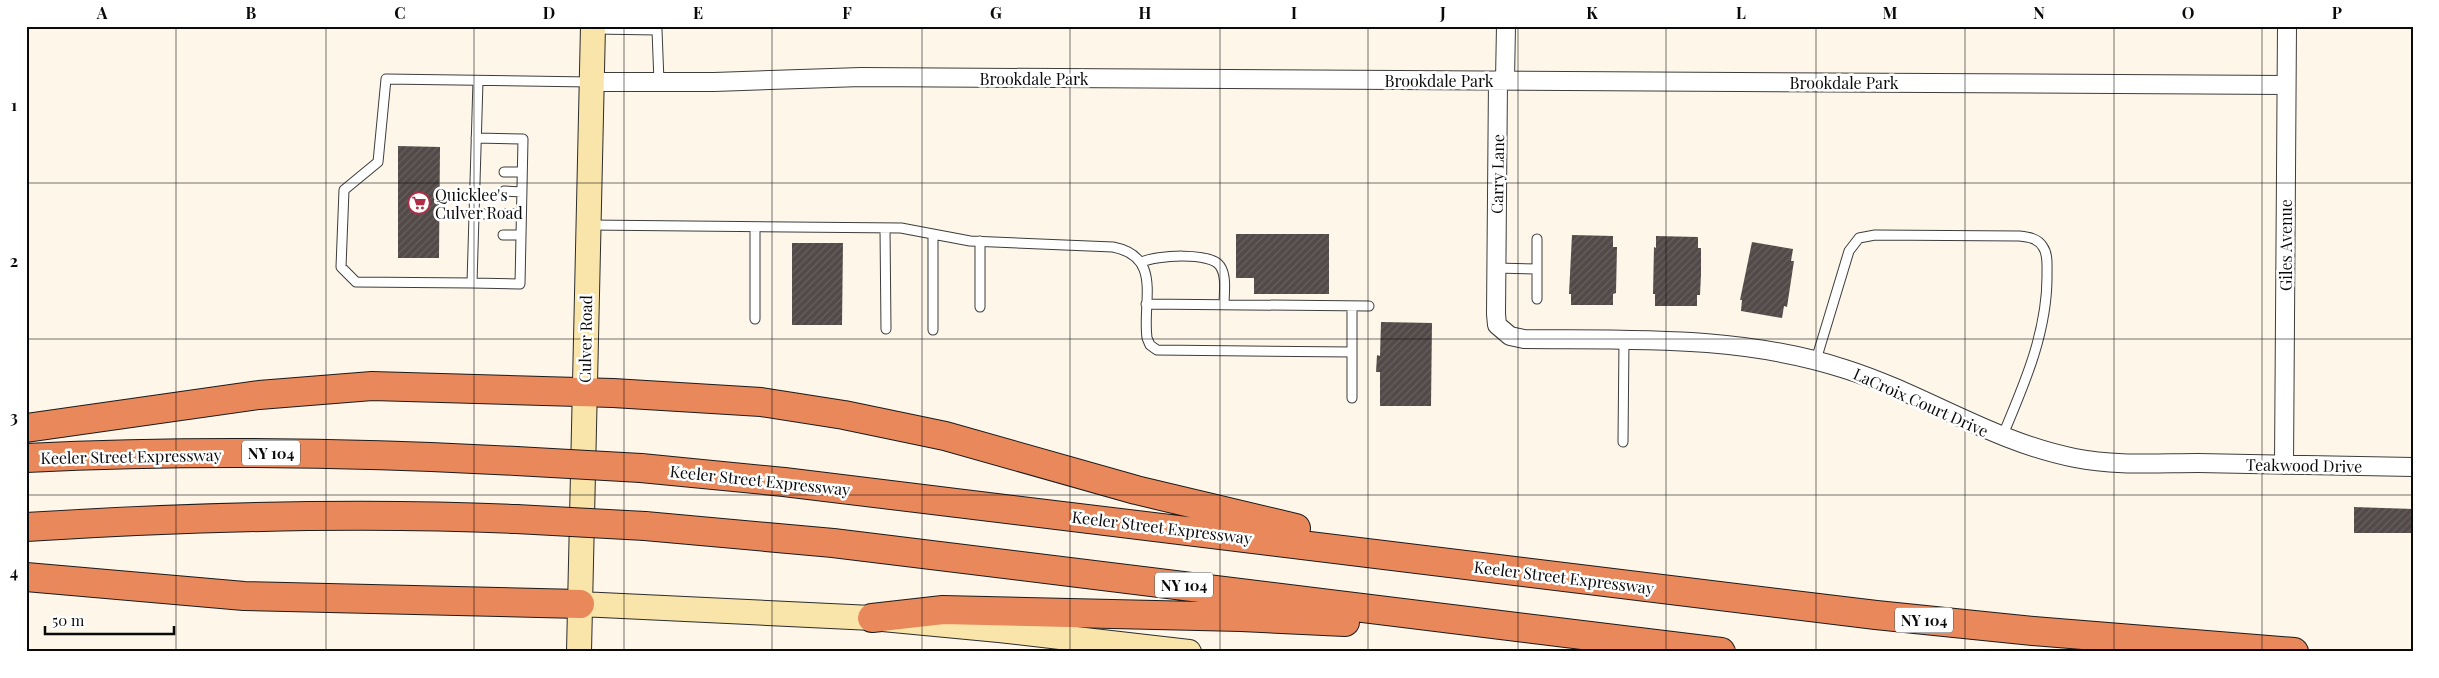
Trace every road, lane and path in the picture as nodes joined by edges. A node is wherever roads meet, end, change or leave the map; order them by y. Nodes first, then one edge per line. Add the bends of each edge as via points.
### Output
1 (1506, 26) edge
2 (2287, 26) edge
3 (621, 27) edge
4 (593, 28) edge
5 (638, 28) edge
6 (657, 28) edge
7 (1501, 80) junction
8 (478, 81) junction
9 (592, 82) junction
10 (659, 82) junction
11 (2286, 85) junction
12 (476, 138) junction
13 (504, 172) dead end
14 (522, 172) junction
15 (474, 190) junction
16 (484, 191) dead end
17 (504, 192) dead end
18 (522, 192) junction
19 (474, 214) junction
20 (485, 214) dead end
21 (504, 214) dead end
22 (522, 214) junction
23 (588, 225) junction
24 (755, 227) junction
25 (885, 228) junction
26 (473, 234) junction
27 (484, 234) dead end
28 (933, 234) junction
29 (503, 235) dead end
30 (521, 235) junction
31 (1537, 239) dead end
32 (980, 242) junction
33 (1142, 262) junction
34 (1496, 268) junction
35 (1537, 269) junction
36 (472, 284) junction
37 (1536, 299) dead end
38 (1146, 304) junction
39 (1224, 305) junction
40 (1352, 306) junction
41 (1369, 306) dead end
42 (980, 307) dead end
43 (755, 319) dead end
44 (886, 329) dead end
45 (933, 330) dead end
46 (1624, 340) junction
47 (1352, 352) junction
48 (1816, 360) junction
49 (584, 392) junction
50 (1352, 398) dead end
51 (26, 428) edge
52 (2002, 437) junction
53 (1623, 442) dead end
54 (26, 458) edge
55 (2196, 463) joint
56 (2284, 465) junction
57 (2413, 467) edge
58 (26, 527) edge
59 (1471, 566) junction
60 (26, 577) edge
61 (580, 604) junction
62 (872, 618) junction
63 (1614, 639) junction
64 (579, 652) edge
65 (1189, 652) edge
66 (1722, 652) edge
67 (2294, 652) edge

1 - 7 street, Carry Lane
2 - 11 street, Giles Avenue
3 - 4 lane
3 - 5 lane
4 - 9 main road, Culver Road
5 - 6 lane
6 - 10 lane
7 - 10 street, Brookdale Park via 835,77
7 - 11 street, Brookdale Park
7 - 34 street, Carry Lane
8 - 9 lane
8 - 12 lane
8 - 36 lane via 386,79 378,162 344,190 341,267 356,282
9 - 10 street, Brookdale Park
9 - 23 main road, Culver Road
11 - 56 street, Giles Avenue
12 - 14 lane via 523,139
12 - 15 lane via 480,171
13 - 14 lane
14 - 18 lane
15 - 16 lane
15 - 19 lane
17 - 18 lane
18 - 22 lane
19 - 20 lane
19 - 26 lane
21 - 22 lane
22 - 30 lane
23 - 24 lane
23 - 49 main road, Culver Road
24 - 25 lane
24 - 43 lane
25 - 28 lane
25 - 44 lane
26 - 27 lane
26 - 36 lane
28 - 32 lane
28 - 45 lane
29 - 30 lane
30 - 36 lane via 520,284
31 - 35 lane
32 - 33 lane via 1113,247 1132,252
32 - 42 lane
33 - 38 lane via 1146,272
33 - 39 lane via 1163,257 1215,260 1223,271
34 - 35 lane
34 - 46 street, LaCroix Court Drive via 1496,319 1505,333 1524,339
35 - 37 lane
38 - 39 lane
38 - 47 lane via 1148,341 1162,352
39 - 40 lane
40 - 41 lane
40 - 47 lane
46 - 48 street, LaCroix Court Drive via 1736,345
46 - 53 lane
47 - 50 lane
48 - 52 street, LaCroix Court Drive via 1892,386
48 - 52 lane via 1848,251 1859,238 1869,235 2019,236 2036,240 2043,247 2046,259 2044,311 2031,364
49 - 51 highway via 414,386 318,389
49 - 59 highway via 769,403 868,419 978,444 1176,500
49 - 61 main road, Culver Road
52 - 55 street, LaCroix Court Drive via 2038,449 2090,460
54 - 59 highway, Keeler Street Expressway / NY 104, bridge via 291,453 516,460 641,468 793,483
55 - 56 street, Teakwood Drive
56 - 57 street, Teakwood Drive
58 - 63 highway, NY 104, bridge via 171,519 298,517 516,519 645,526 833,543
59 - 67 highway, Keeler Street Expressway / NY 104 via 1971,625
60 - 61 highway via 244,596
61 - 62 main road
61 - 64 main road, Culver Road
62 - 63 highway via 943,610 1241,617
62 - 65 main road
63 - 66 highway, NY 104

